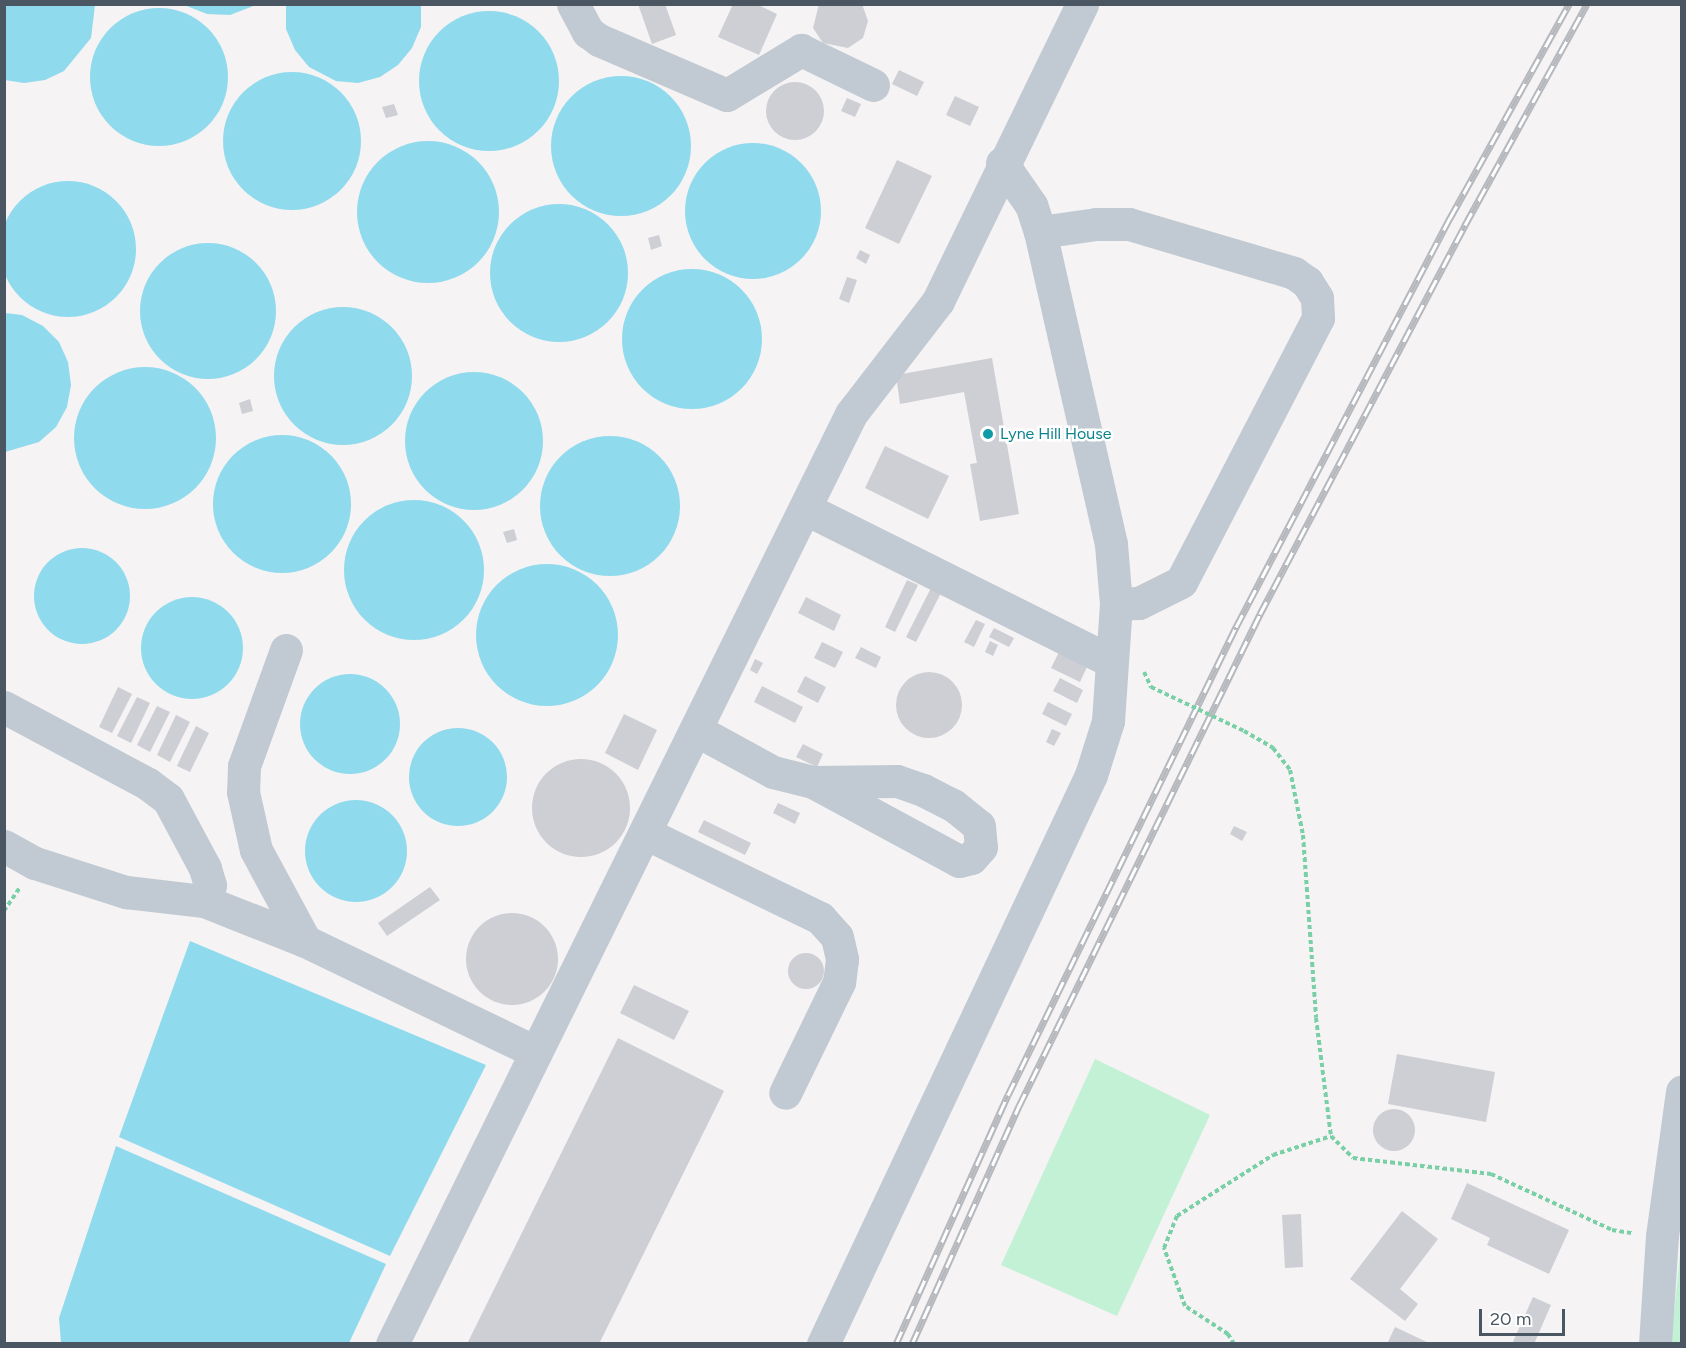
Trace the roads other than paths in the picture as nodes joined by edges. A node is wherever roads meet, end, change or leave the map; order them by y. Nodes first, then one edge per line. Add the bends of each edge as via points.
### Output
1 (573, 4) edge
2 (1082, 4) edge
3 (873, 85) dead end
4 (1002, 163) junction
5 (1040, 232) junction
6 (806, 509) junction
7 (1116, 604) junction
8 (286, 650) dead end
9 (1111, 661) junction
10 (4, 707) edge
11 (696, 730) junction
12 (813, 782) dead end
13 (645, 833) junction
14 (4, 846) edge
15 (204, 901) junction
16 (305, 940) junction
17 (536, 1052) junction
18 (1682, 1092) edge
19 (785, 1093) dead end
20 (1678, 1131) edge
21 (392, 1344) edge
22 (823, 1344) edge
23 (1655, 1344) edge

1 - 3 street via 588,32 599,40 727,94 801,50
2 - 4 street
4 - 5 street via 1030,205
4 - 6 street via 938,301 851,414
5 - 7 street via 1111,544
5 - 7 street via 1129,224 1294,273 1307,282 1317,298 1318,318 1181,582 1139,603
6 - 9 street
6 - 11 street
7 - 9 street
8 - 16 street via 243,766 243,792 256,850
9 - 22 street via 1108,721 1091,776
10 - 15 street via 148,784 168,799 205,868 210,885
11 - 12 street via 773,772
11 - 13 street
13 - 17 street
13 - 19 street via 820,918 837,937 842,959 839,982
14 - 15 street via 35,862 126,892
15 - 16 street
16 - 17 street
17 - 21 street
18 - 20 street
20 - 23 street via 1662,1236

